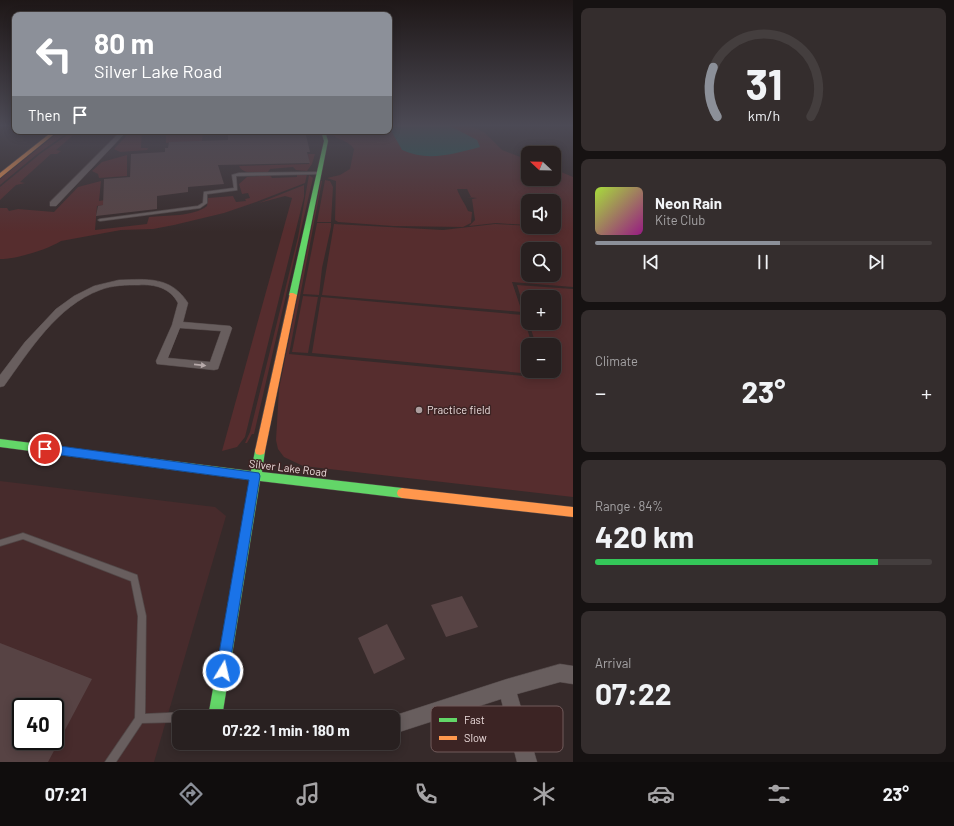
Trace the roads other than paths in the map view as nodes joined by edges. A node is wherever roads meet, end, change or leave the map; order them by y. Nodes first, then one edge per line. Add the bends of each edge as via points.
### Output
1 (19, 161) edge
2 (95, 161) edge
3 (321, 161) edge
4 (318, 173) junction
5 (0, 176) edge
6 (53, 204) dead end
7 (100, 220) dead end
8 (177, 325) junction
9 (0, 383) edge
10 (0, 443) edge
11 (255, 476) junction
12 (573, 512) edge
13 (0, 543) edge
14 (573, 675) edge
15 (507, 688) junction
16 (452, 706) edge
17 (512, 706) edge
18 (219, 710) edge
19 (431, 713) edge
20 (172, 717) edge
21 (140, 719) junction
22 (400, 723) edge
23 (525, 752) edge
24 (110, 762) edge
25 (528, 762) edge

1 - 5 street
2 - 6 street
3 - 4 street
4 - 7 lane via 239,174 234,176 236,190 205,193 205,203 200,207
4 - 11 street
8 -> 8 street via 161,361 214,366 227,328
8 - 9 street via 183,303 178,294 168,287 141,282 102,287 81,295 55,314
10 - 11 street, Silver Lake Road
11 - 12 street, Silver Lake Road
11 - 18 street
13 - 21 lane via 23,536 134,578 142,616
14 - 15 street via 560,673
15 - 16 street
15 - 17 street
19 - 22 street
20 - 21 lane
21 - 24 lane
23 - 25 street

